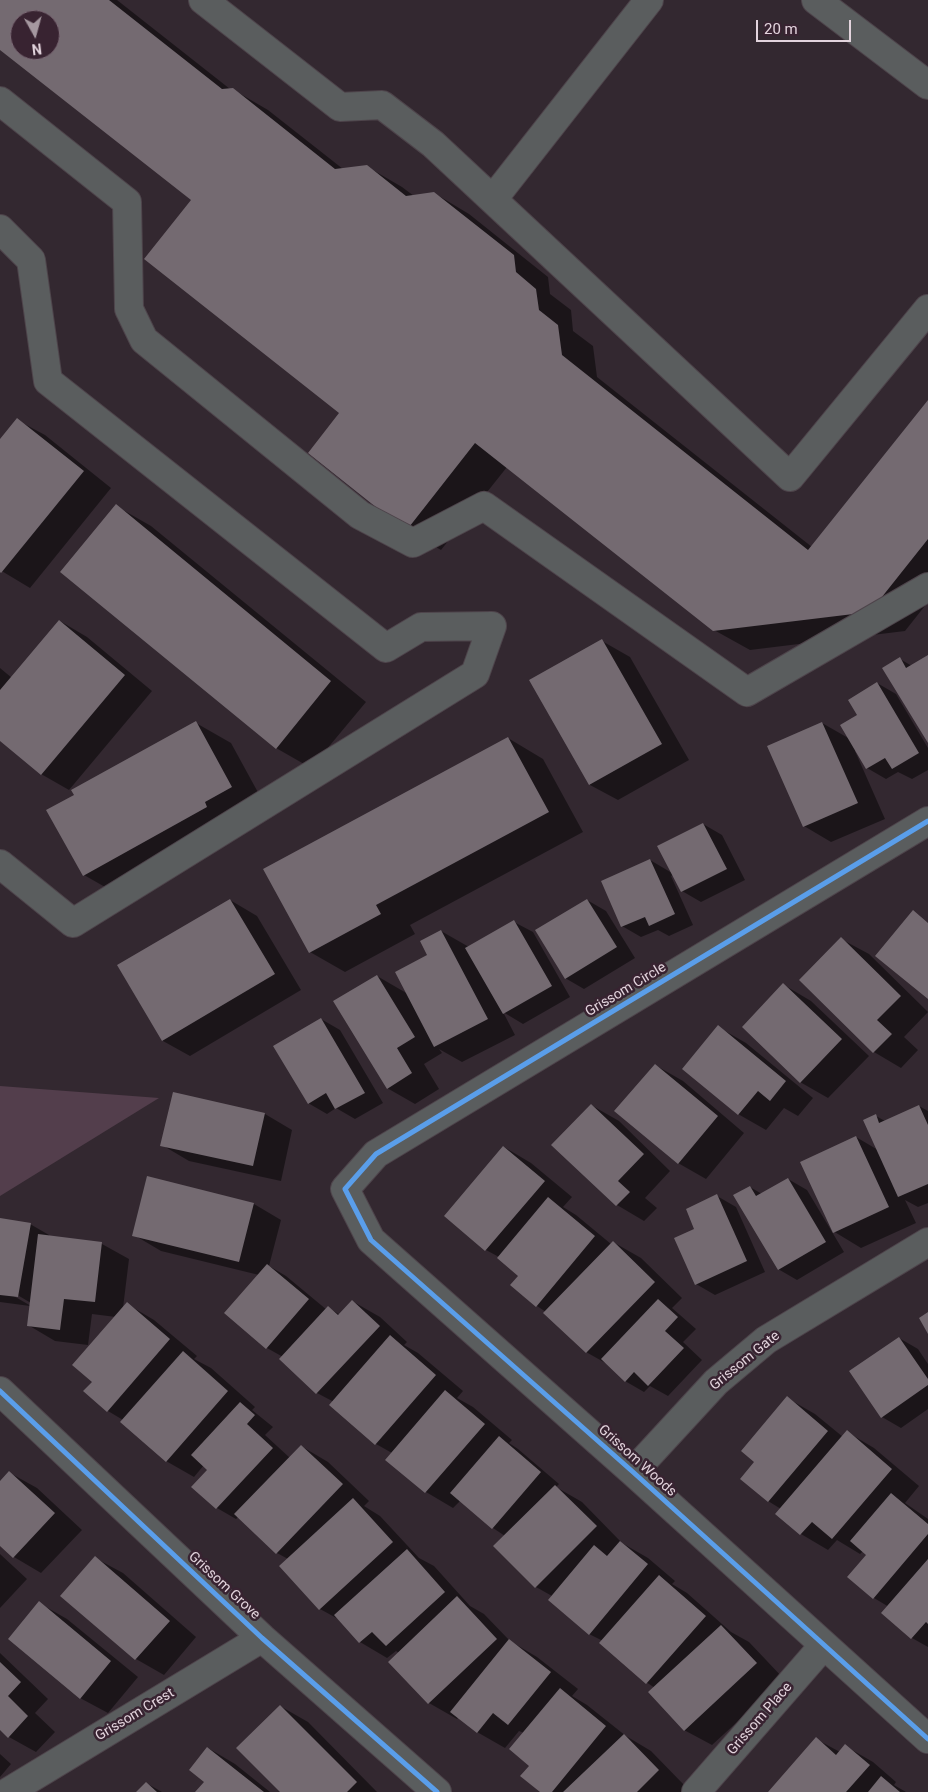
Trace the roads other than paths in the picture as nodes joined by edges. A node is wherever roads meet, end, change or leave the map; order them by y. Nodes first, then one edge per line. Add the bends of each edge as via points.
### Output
1 (203, 0) edge
2 (649, 0) edge
3 (816, 0) edge
4 (928, 85) edge
5 (0, 101) edge
6 (493, 199) junction
7 (0, 229) edge
8 (928, 309) edge
9 (928, 586) edge
10 (928, 821) edge
11 (0, 864) edge
12 (345, 1189) joint
13 (928, 1242) edge
14 (0, 1391) edge
15 (633, 1472) junction
16 (262, 1638) junction
17 (824, 1645) junction
18 (928, 1739) edge
19 (8, 1792) edge
20 (437, 1792) edge
21 (696, 1792) edge

1 - 6 street via 340,107 382,105 433,144
2 - 6 street
3 - 4 street
5 - 9 street via 127,202 129,309 144,340 360,515 413,543 484,506 747,692
6 - 8 street via 790,476
7 - 11 street via 31,260 48,381 386,648 421,627 492,626 475,674 73,923
10 - 12 street, Grissom Circle via 376,1154
12 - 15 street, Grissom Woods via 371,1240
13 - 15 street, Grissom Gate via 766,1340 716,1382
14 - 16 street, Grissom Grove
15 - 17 street, Grissom Woods
16 - 19 street, Grissom Crest
16 - 20 street, Grissom Grove
17 - 18 street, Grissom Woods
17 - 21 street, Grissom Place

